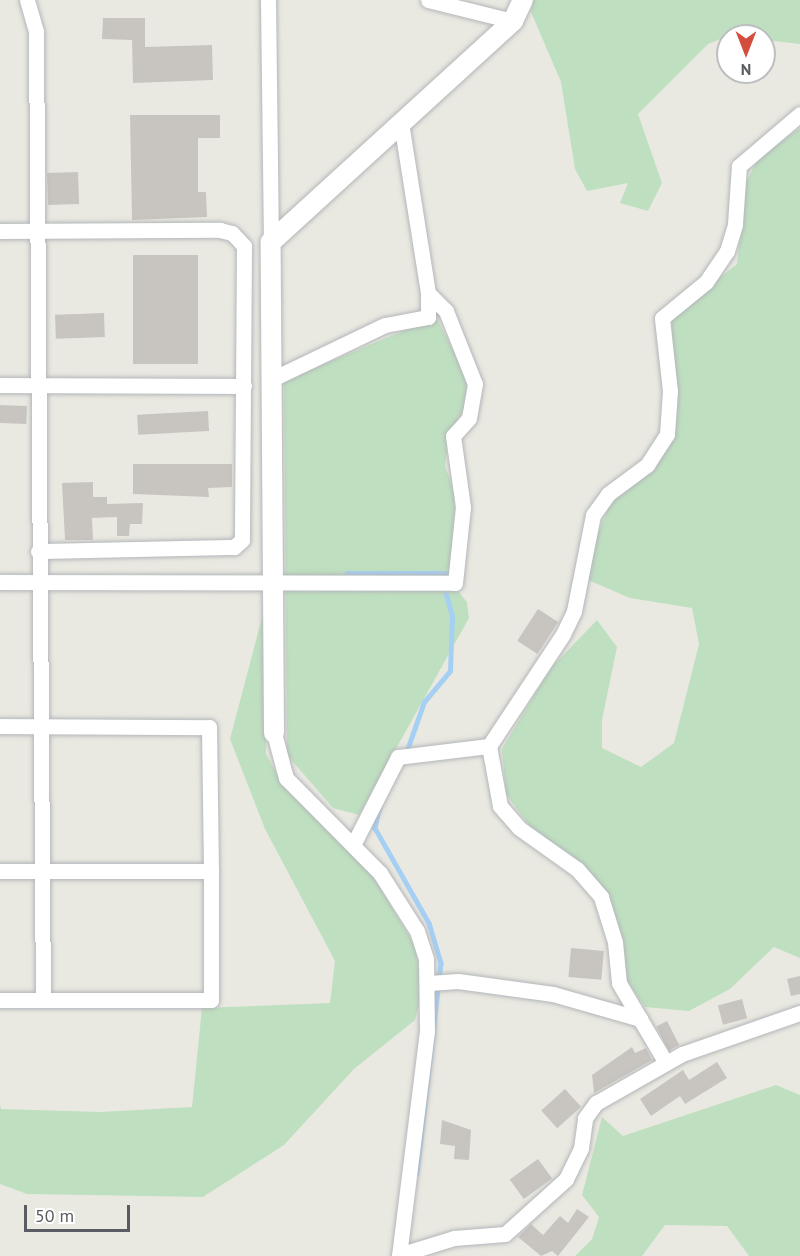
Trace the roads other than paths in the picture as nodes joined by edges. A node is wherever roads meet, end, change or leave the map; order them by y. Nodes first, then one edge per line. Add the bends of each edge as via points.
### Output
1 (27, 0) edge
2 (268, 0) edge
3 (428, 0) edge
4 (523, 0) edge
5 (513, 21) junction
6 (800, 114) edge
7 (401, 123) junction
8 (0, 231) edge
9 (39, 232) junction
10 (271, 242) junction
11 (428, 293) junction
12 (270, 380) junction
13 (0, 385) edge
14 (39, 386) junction
15 (244, 386) junction
16 (38, 551) junction
17 (0, 582) edge
18 (41, 582) junction
19 (273, 582) junction
20 (41, 725) junction
21 (0, 726) edge
22 (274, 733) joint
23 (489, 746) junction
24 (354, 843) junction
25 (0, 871) edge
26 (41, 871) junction
27 (211, 871) junction
28 (430, 983) junction
29 (0, 1000) edge
30 (43, 1000) junction
31 (800, 1013) edge
32 (640, 1018) junction
33 (666, 1063) junction
34 (403, 1254) edge

1 - 9 street via 36,31
2 - 10 street
3 - 5 street
4 - 5 street
5 - 7 street
6 - 23 street via 739,166 735,224 726,251 706,282 670,307 662,318 670,391 667,434 646,465 608,494 593,515 574,611
7 - 10 street
7 - 11 street
8 - 9 street
9 - 14 street
9 - 15 street via 232,232 243,246
10 - 12 street
11 - 12 street via 428,317 385,326
11 - 19 street via 446,311 475,384 469,418 453,436 463,507 455,583
12 - 19 street
13 - 14 street
14 - 15 street
14 - 16 street
15 - 16 street via 242,540 234,547
16 - 18 street
17 - 18 street
18 - 19 street
18 - 20 street
19 - 22 street
20 - 21 street
20 - 26 street
20 - 27 street via 209,727
22 - 24 street via 286,778
23 - 24 street via 398,757
23 - 32 street via 500,806 519,828 576,869 601,897 615,942 619,983
24 - 28 street via 417,931
25 - 26 street
26 - 27 street
26 - 30 street
27 - 30 street via 211,1000
28 - 32 street via 449,981 554,994
28 - 34 street
29 - 30 street
31 - 33 street
32 - 33 street
33 - 34 street via 596,1103 585,1118 581,1148 566,1179 505,1234 454,1238

